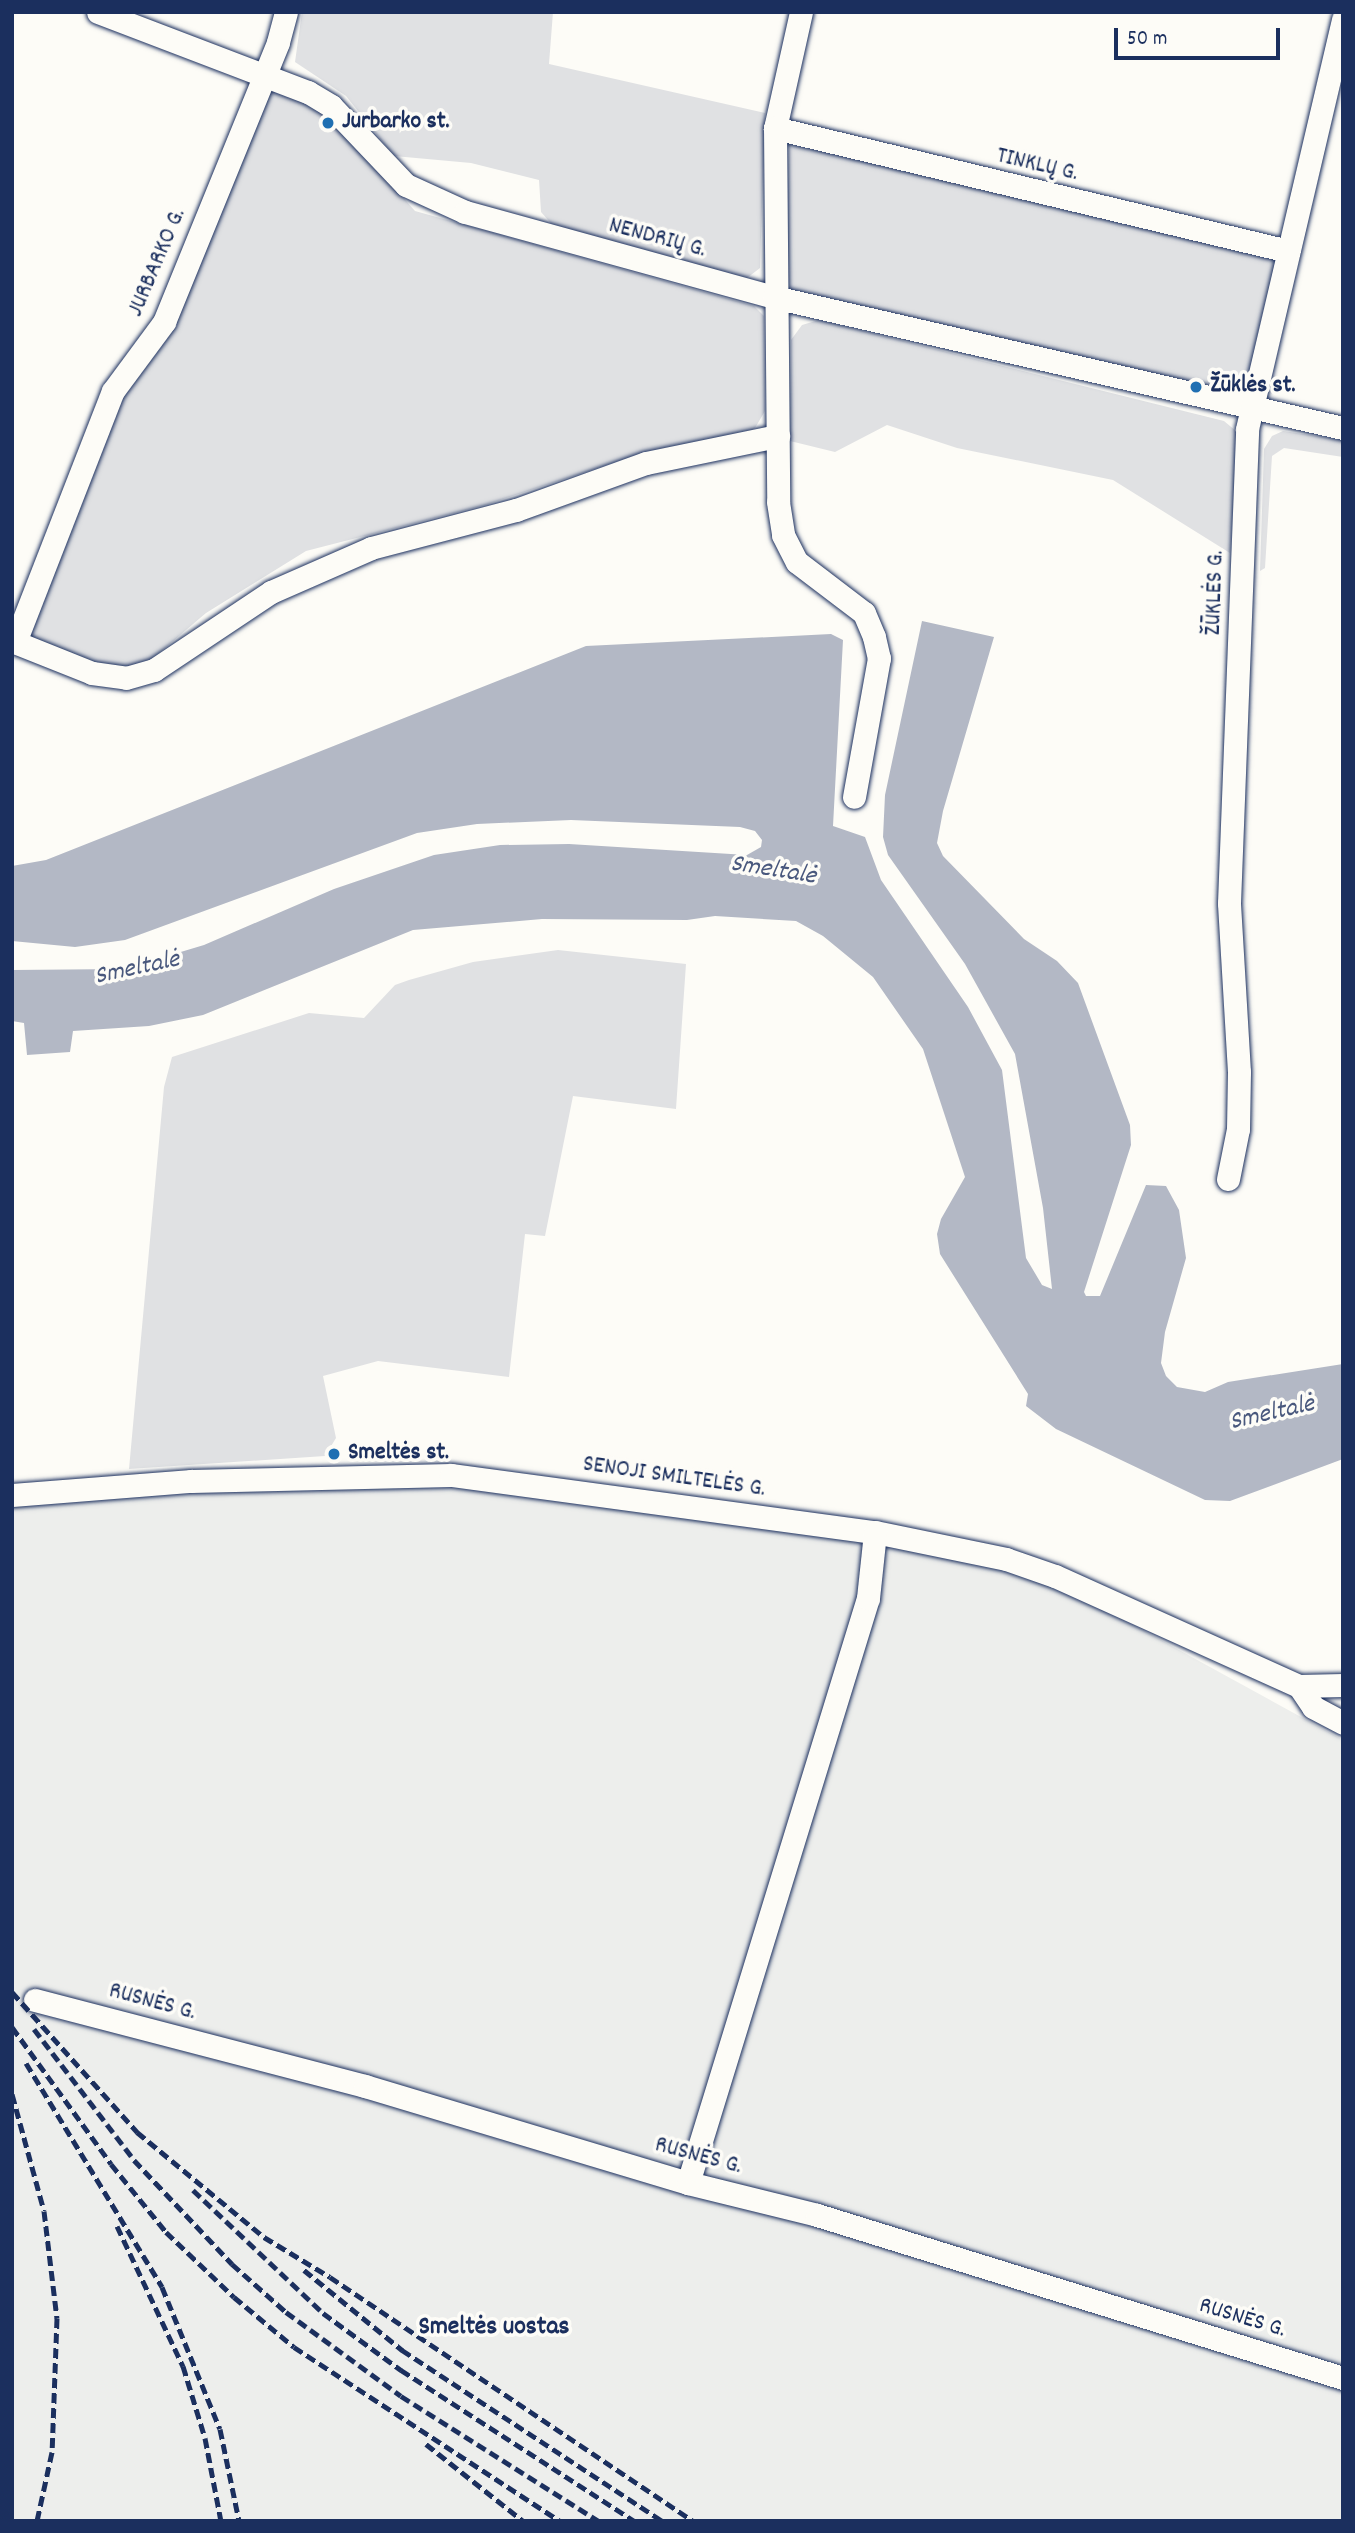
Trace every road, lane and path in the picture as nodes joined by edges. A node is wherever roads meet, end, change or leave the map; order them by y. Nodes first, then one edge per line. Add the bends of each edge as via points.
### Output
1 (98, 12) edge
2 (286, 12) edge
3 (801, 12) edge
4 (1343, 19) edge
5 (262, 74) junction
6 (775, 128) junction
7 (1288, 251) junction
8 (774, 297) junction
9 (1251, 411) junction
10 (1343, 429) edge
11 (778, 436) junction
12 (14, 642) edge
13 (854, 797) dead end
14 (1228, 1179) dead end
15 (12, 1495) edge
16 (875, 1532) junction
17 (1343, 1685) edge
18 (1299, 1686) junction
19 (1343, 1723) edge
20 (35, 2000) dead end
21 (688, 2183) junction
22 (1343, 2378) edge

1 - 5 street, NENDRIŲ G.
2 - 5 street, JURBARKO G. via 278,43
3 - 6 street
4 - 7 street, ŽŪKLĖS G.
5 - 8 street, NENDRIŲ G. via 331,106 383,165 431,200 563,242
5 - 12 street, JURBARKO G. via 164,322 113,391
6 - 7 street, TINKLŲ G.
6 - 8 street
7 - 9 street, ŽŪKLĖS G.
8 - 9 street, NENDRIŲ G.
8 - 11 street
9 - 10 street, NENDRIŲ G.
9 - 14 street, ŽŪKLĖS G. via 1228,903 1239,1072 1238,1129
11 - 12 street via 646,463 516,510 371,548 271,592 153,670 135,675 92,673
11 - 13 street via 783,535 809,576 864,613 879,658
15 - 16 street, SENOJI SMILTELĖS G. via 191,1480 451,1475
16 - 18 street, SENOJI SMILTELĖS G. via 951,1545 1055,1576
16 - 21 street via 868,1598
17 - 18 street, SENOJI SMILTELĖS G.
18 - 19 street, SENOJI SMILTELĖS G. via 1313,1707
20 - 21 street, RUSNĖS G. via 365,2086
21 - 22 street, RUSNĖS G. via 830,2219

